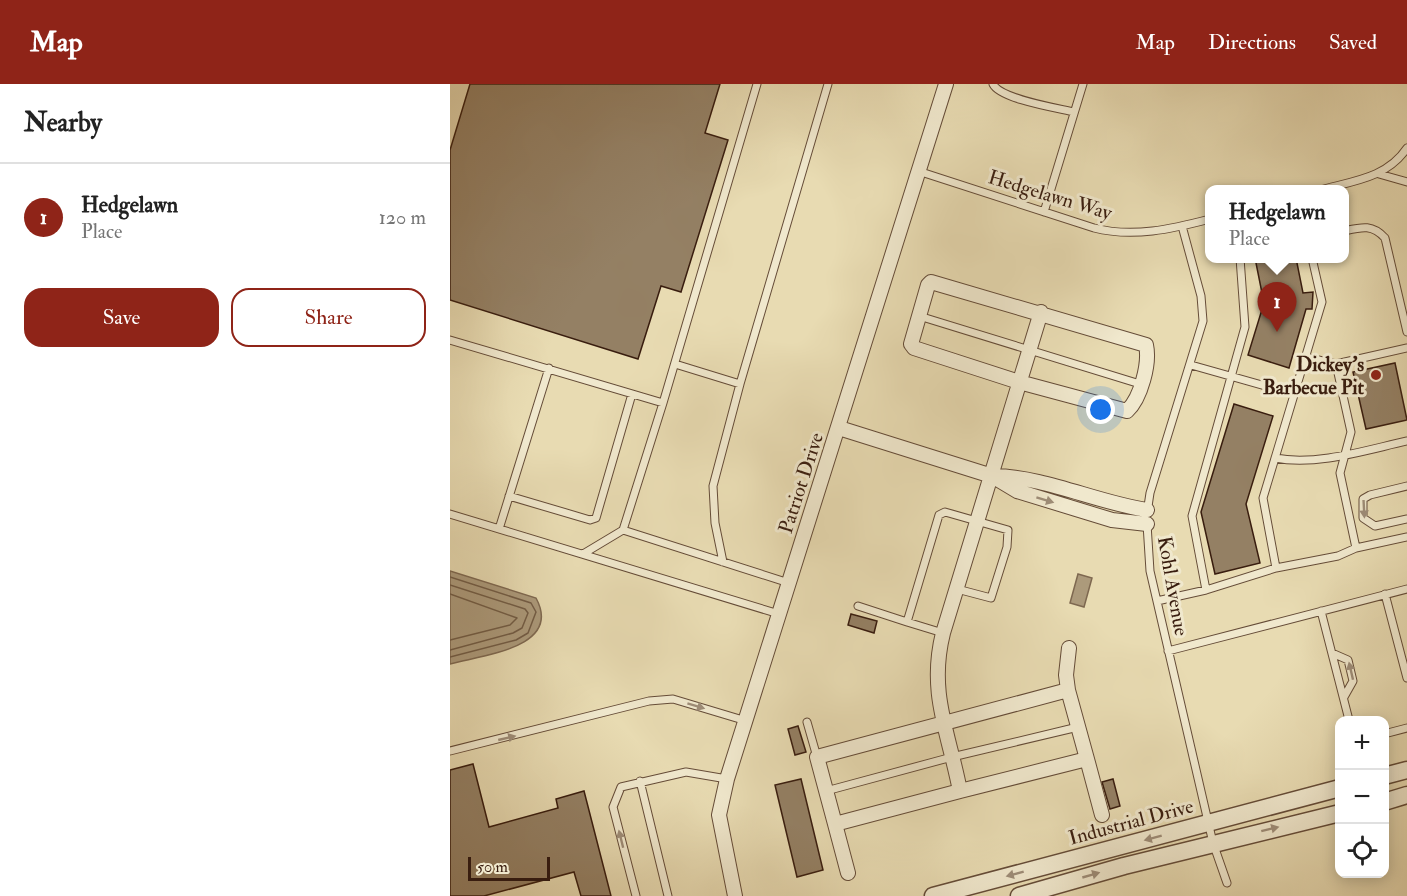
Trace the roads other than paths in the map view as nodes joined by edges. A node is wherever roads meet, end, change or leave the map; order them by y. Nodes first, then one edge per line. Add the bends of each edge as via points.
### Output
1 (757, 84) edge
2 (828, 84) edge
3 (946, 84) edge
4 (993, 84) edge
5 (1083, 84) edge
6 (1074, 112) junction
7 (1407, 148) edge
8 (918, 171) junction
9 (1379, 174) junction
10 (1407, 182) edge
11 (1336, 185) edge
12 (1044, 212) junction
13 (1205, 220) edge
14 (1182, 226) junction
15 (1349, 230) edge
16 (1240, 263) edge
17 (1313, 263) edge
18 (1041, 312) junction
19 (919, 316) junction
20 (1407, 332) edge
21 (450, 340) edge
22 (1407, 348) edge
23 (1029, 350) junction
24 (1305, 357) junction
25 (675, 364) junction
26 (1336, 364) junction
27 (1191, 365) junction
28 (549, 368) junction
29 (1231, 376) junction
30 (1019, 382) junction
31 (740, 384) junction
32 (1140, 384) junction
33 (632, 394) junction
34 (1294, 394) junction
35 (663, 403) junction
36 (839, 428) junction
37 (1407, 441) edge
38 (1345, 454) junction
39 (1275, 458) junction
40 (992, 476) junction
41 (1407, 486) edge
42 (509, 496) junction
43 (450, 514) edge
44 (1147, 517) junction
45 (1407, 519) edge
46 (978, 521) junction
47 (499, 529) junction
48 (623, 530) junction
49 (1407, 537) edge
50 (1356, 548) junction
51 (583, 554) junction
52 (723, 562) junction
53 (1276, 568) junction
54 (789, 583) junction
55 (957, 589) junction
56 (1407, 589) edge
57 (1206, 590) junction
58 (1385, 594) junction
59 (1157, 601) junction
60 (858, 606) dead end
61 (1321, 611) junction
62 (779, 614) junction
63 (907, 622) junction
64 (943, 633) junction
65 (1069, 648) dead end
66 (1168, 651) junction
67 (1332, 653) junction
68 (1407, 678) edge
69 (1068, 690) junction
70 (1344, 696) junction
71 (1348, 716) edge
72 (743, 720) junction
73 (807, 722) dead end
74 (942, 723) junction
75 (1078, 726) junction
76 (1407, 728) edge
77 (1389, 733) edge
78 (450, 751) edge
79 (952, 756) junction
80 (817, 757) junction
81 (1087, 759) junction
82 (1407, 770) edge
83 (1389, 775) edge
84 (727, 779) junction
85 (640, 781) junction
86 (1335, 789) edge
87 (826, 791) junction
88 (960, 791) junction
89 (1407, 795) edge
90 (1389, 800) edge
91 (1335, 814) edge
92 (1102, 815) dead end
93 (1209, 823) junction
94 (835, 824) junction
95 (1213, 843) junction
96 (848, 873) dead end
97 (1227, 883) dead end
98 (986, 889) edge
99 (636, 896) edge
100 (669, 896) edge
101 (735, 896) edge
102 (933, 896) edge
103 (1019, 896) edge

1 - 25 lane
2 - 31 lane
3 - 8 street, Patriot Drive
4 - 6 lane via 1006,95
5 - 6 lane
6 - 12 lane
7 - 9 lane via 1397,162
8 - 12 lane, Hedgelawn Way
8 - 36 street, Patriot Drive
9 - 10 lane
9 - 11 lane
12 - 14 lane, Hedgelawn Way via 1123,234
13 - 14 lane, Hedgelawn Way
14 - 27 lane, Kohl Avenue via 1203,321
15 - 20 lane via 1366,226 1377,229 1385,238
16 - 29 lane via 1245,327
17 - 24 lane via 1322,302
18 - 19 street via 931,282
18 - 23 street
18 - 32 street via 1146,345 1149,356
19 - 23 lane
19 - 30 street via 911,344 914,348
21 - 28 lane
22 - 26 lane
23 - 30 street
23 - 32 lane
24 - 26 lane
24 - 34 lane
25 - 31 lane
25 - 35 lane
26 - 38 lane via 1351,432
27 - 29 lane
27 - 44 lane, Kohl Avenue
28 - 33 lane
28 - 42 lane
29 - 34 lane
29 - 57 lane via 1192,516
30 - 32 street via 1127,411 1134,405
30 - 40 street
31 - 52 lane via 712,486
33 - 35 lane
33 - 42 lane via 596,518 590,520
34 - 39 lane
35 - 48 lane
36 - 40 street
36 - 54 street, Patriot Drive
37 - 38 lane
38 - 39 lane via 1290,461
38 - 50 lane via 1340,473
39 - 53 lane via 1263,498
40 - 44 street via 1017,491 1112,520
40 - 46 street
41 -> 45 lane via 1363,499 1363,518 1370,525
42 - 47 lane
43 - 47 lane
44 - 59 lane, Kohl Avenue via 1150,571
46 - 55 street
46 - 55 lane via 1008,530 1007,547 991,598
46 - 63 lane via 945,512 939,515
47 - 51 lane
48 - 51 lane
48 - 52 lane
49 - 50 lane
50 - 53 lane via 1338,556
51 - 62 lane
52 - 54 lane
53 - 57 lane
54 - 62 street, Patriot Drive
55 - 64 street
56 - 58 lane
57 - 59 lane
58 - 61 lane
58 - 68 lane
59 - 66 lane, Kohl Avenue
60 - 63 lane
61 - 66 lane
61 - 67 lane
62 - 72 street, Patriot Drive
63 - 64 lane
64 - 74 street via 936,673
65 - 69 street
66 - 93 lane, Kohl Avenue
67 - 70 lane
70 -> 67 lane via 1353,681 1348,660
69 - 74 street
69 - 75 street
70 - 71 lane
78 -> 72 lane via 649,701 673,699
72 - 84 street, Patriot Drive
73 - 80 lane
74 - 79 street
74 - 80 street
75 - 79 lane
75 - 81 street
76 - 77 lane
79 - 87 lane
79 - 88 street
80 - 87 street
81 - 88 street
81 - 92 street
82 - 83 street
84 - 85 lane via 686,772
84 - 101 street, Patriot Drive via 719,815
99 -> 85 lane via 613,807 621,787
85 - 100 lane
86 - 93 street, Industrial Drive
87 - 94 street
88 - 94 street
89 - 90 street
95 -> 91 street, Industrial Drive
93 - 95 lane, Kohl Avenue
93 -> 98 street, Industrial Drive
94 - 96 street
95 - 97 lane, Kohl Avenue
103 -> 95 street, Industrial Drive
98 - 102 street, Industrial Drive

